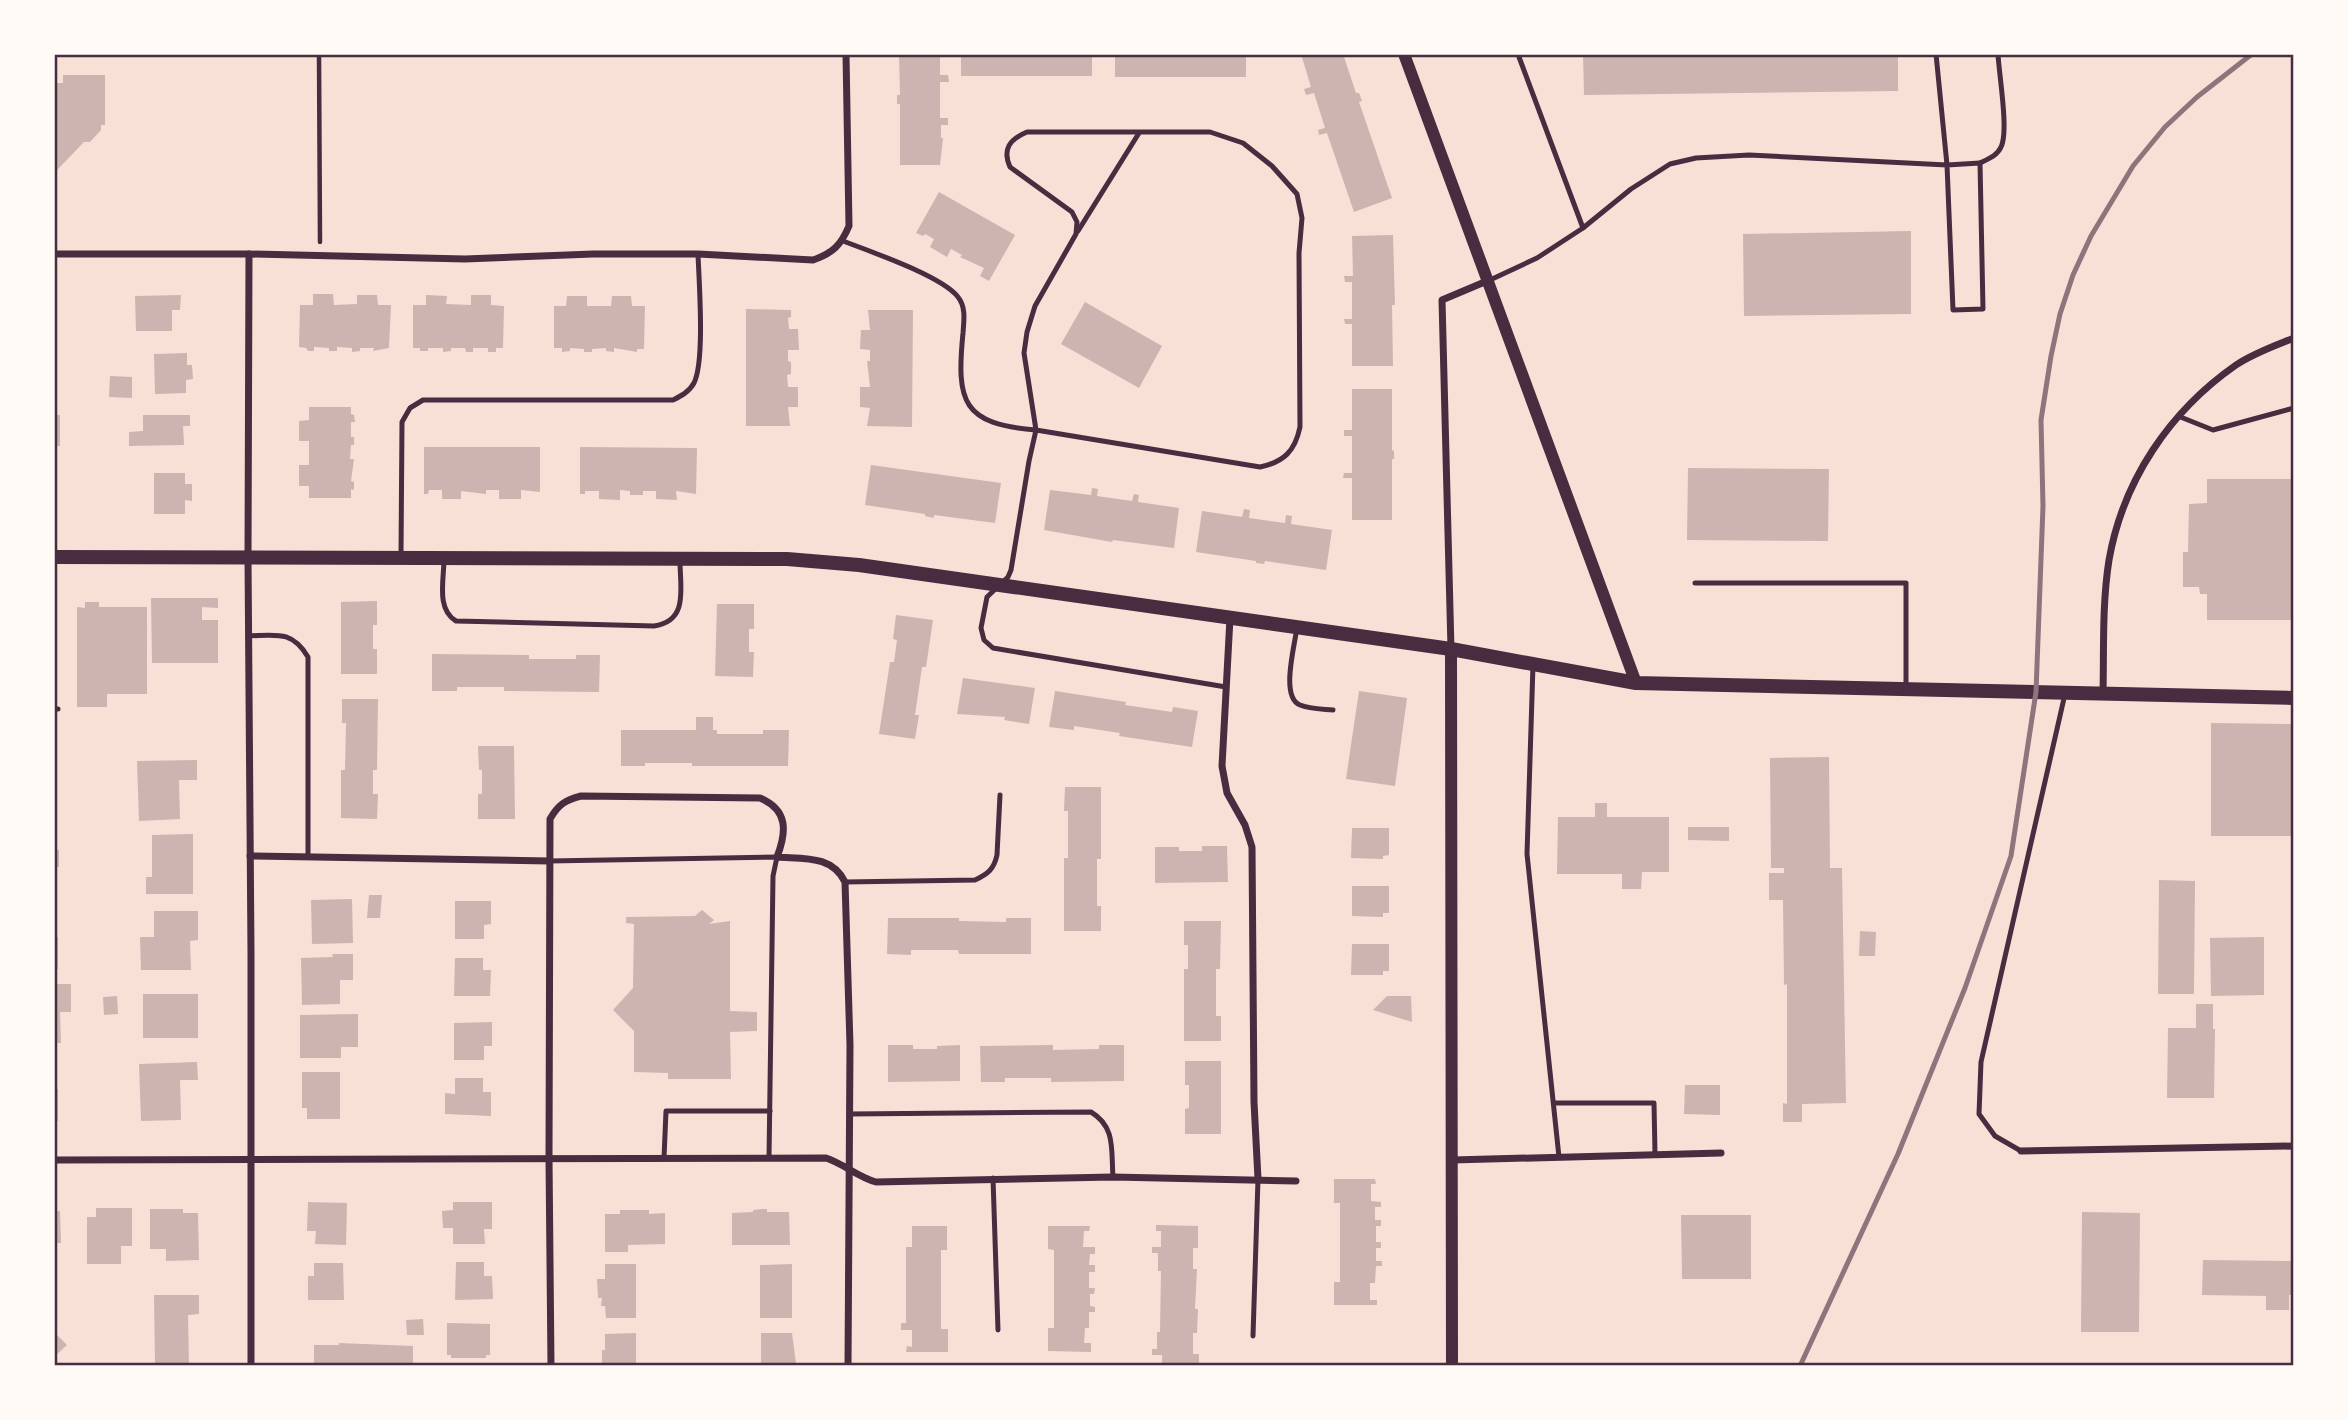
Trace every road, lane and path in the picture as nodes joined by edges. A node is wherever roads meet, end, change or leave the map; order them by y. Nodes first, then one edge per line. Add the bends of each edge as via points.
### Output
1 (320, 54) edge
2 (846, 54) edge
3 (1404, 54) edge
4 (1936, 54) edge
5 (1998, 54) edge
6 (1518, 57) dead end
7 (1139, 133) junction
8 (1980, 163) junction
9 (1947, 166) junction
10 (1583, 228) junction
11 (1076, 234) junction
12 (843, 241) junction
13 (54, 254) edge
14 (249, 254) junction
15 (320, 254) junction
16 (698, 254) junction
17 (1487, 281) junction
18 (2294, 338) edge
19 (2294, 408) edge
20 (2178, 416) junction
21 (1036, 430) junction
22 (54, 557) edge
23 (247, 558) junction
24 (401, 559) junction
25 (444, 559) junction
26 (680, 559) junction
27 (1695, 583) dead end
28 (998, 584) junction
29 (1230, 618) junction
30 (1297, 627) junction
31 (248, 636) junction
32 (1451, 649) junction
33 (1533, 665) junction
34 (1636, 683) junction
35 (1226, 687) junction
36 (1906, 689) junction
37 (2066, 693) junction
38 (2103, 694) junction
39 (2294, 698) edge
40 (1332, 710) dead end
41 (1000, 795) dead end
42 (250, 856) junction
43 (308, 857) junction
44 (778, 857) junction
45 (549, 861) junction
46 (845, 882) junction
47 (1555, 1103) junction
48 (770, 1111) junction
49 (849, 1114) junction
50 (2294, 1146) edge
51 (2021, 1151) joint
52 (1721, 1153) dead end
53 (1655, 1154) junction
54 (664, 1157) junction
55 (1559, 1157) junction
56 (549, 1158) junction
57 (769, 1158) junction
58 (250, 1159) junction
59 (54, 1160) edge
60 (1452, 1160) junction
61 (849, 1169) junction
62 (1114, 1177) junction
63 (993, 1178) junction
64 (1258, 1179) junction
65 (1296, 1181) dead end
66 (998, 1330) dead end
67 (1253, 1336) dead end
68 (251, 1366) edge
69 (551, 1366) edge
70 (848, 1366) edge
71 (1452, 1366) edge

1 - 15 path
2 - 12 street via 849,226
3 - 17 street
4 - 9 lane
5 - 8 lane via 2004,133 2001,148
6 - 10 lane
7 - 11 lane
7 - 11 lane via 1027,132 1015,137 1007,148 1010,167 1072,212
7 - 21 lane via 1210,132 1243,142 1297,194 1303,218 1297,442 1275,464 1260,467
8 - 9 lane
8 - 9 lane via 1983,309 1953,310
9 - 10 lane via 1749,155 1696,158 1670,164 1647,178
10 - 17 lane via 1536,258
11 - 21 lane via 1035,306 1027,332 1024,353
12 - 16 street via 828,255 813,260
12 - 21 lane via 905,265 959,298 965,314 961,354 967,404 988,422
13 - 14 street
14 - 15 street
14 - 23 street
15 - 16 street via 465,259
16 - 24 lane via 698,372 683,396 673,400 423,400 410,408 402,422
17 - 32 street via 1442,300
17 - 34 street
18 - 20 street via 2238,364
19 - 20 lane via 2213,430
20 - 38 street via 2133,482 2121,514 2109,561
21 - 28 lane via 1011,570
22 - 23 main road
23 - 24 main road
23 - 31 street
24 - 25 main road
25 - 26 main road
25 - 26 lane via 443,607 456,621 654,626 673,619 680,607
26 - 28 main road via 787,559
27 - 36 lane via 1906,583
28 - 29 main road
28 - 35 lane via 987,597 981,628 984,640 993,648
29 - 30 main road
29 - 35 street
30 - 32 main road
30 - 40 lane via 1288,690 1292,700
31 - 42 street
31 - 43 lane via 290,637 307,657
32 - 33 main road
32 - 60 street
33 - 34 main road
33 - 47 lane via 1527,854
34 - 36 main road
35 - 64 street via 1222,766 1227,793 1252,847
36 - 37 main road
37 - 38 main road
37 - 51 lane via 1981,1062 1979,1114 1995,1136
38 - 39 main road
41 - 46 lane via 998,855 987,875 975,880
42 - 43 street
42 - 58 street
43 - 45 street
44 - 45 lane
44 - 45 street via 781,814 760,798 581,796 557,807 550,819
44 - 46 street via 819,859 832,865
44 - 48 lane via 773,876
45 - 56 street
46 - 49 street
47 - 53 lane via 1654,1102
47 - 55 lane
48 - 54 lane via 666,1111
48 - 57 lane
49 - 61 street
49 - 62 lane via 1091,1112 1110,1130
50 - 51 street
52 - 53 street
53 - 55 street
54 - 56 street
54 - 57 street
55 - 60 street
56 - 58 street
56 - 69 street
57 - 61 street via 826,1158
58 - 59 street
58 - 68 street
60 - 71 street
61 - 63 street via 876,1182
61 - 70 street
62 - 63 street
62 - 64 street
63 - 66 lane
64 - 65 street
64 - 67 lane

